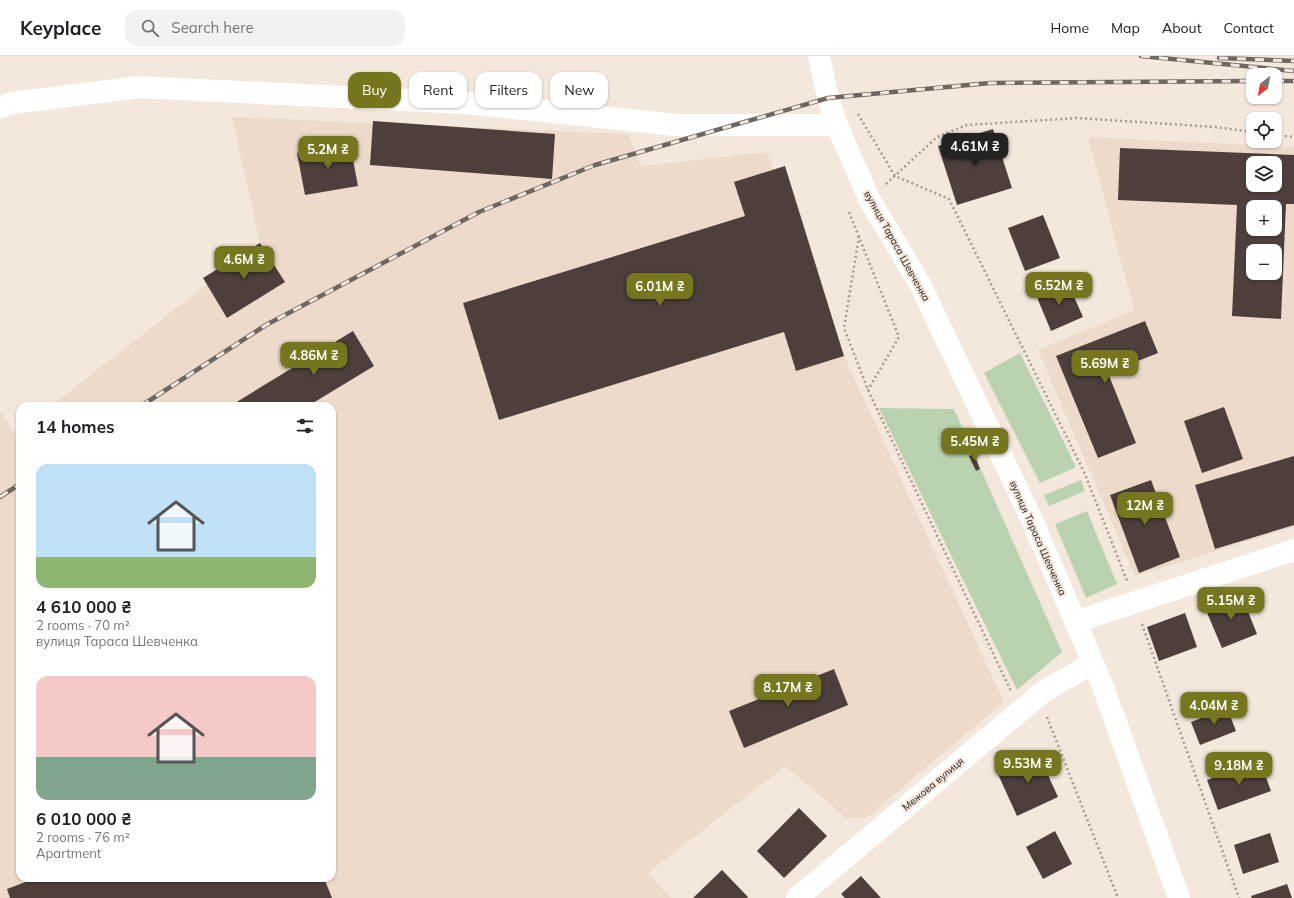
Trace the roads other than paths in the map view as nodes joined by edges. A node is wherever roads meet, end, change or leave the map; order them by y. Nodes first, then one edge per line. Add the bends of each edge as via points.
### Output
1 (819, 56) edge
2 (0, 107) edge
3 (837, 125) junction
4 (1294, 550) edge
5 (1075, 622) junction
6 (1093, 663) junction
7 (797, 898) edge
8 (1179, 898) edge

1 - 3 street, вулиця Тараса Шевченка
2 - 3 street via 12,103 139,87 466,103 676,125
3 - 5 street, вулиця Тараса Шевченка via 869,199 920,284 1032,520
4 - 5 street
5 - 6 street, вулиця Тараса Шевченка
6 - 7 street, Межова вулиця via 1039,696
6 - 8 street, вулиця Тараса Шевченка

